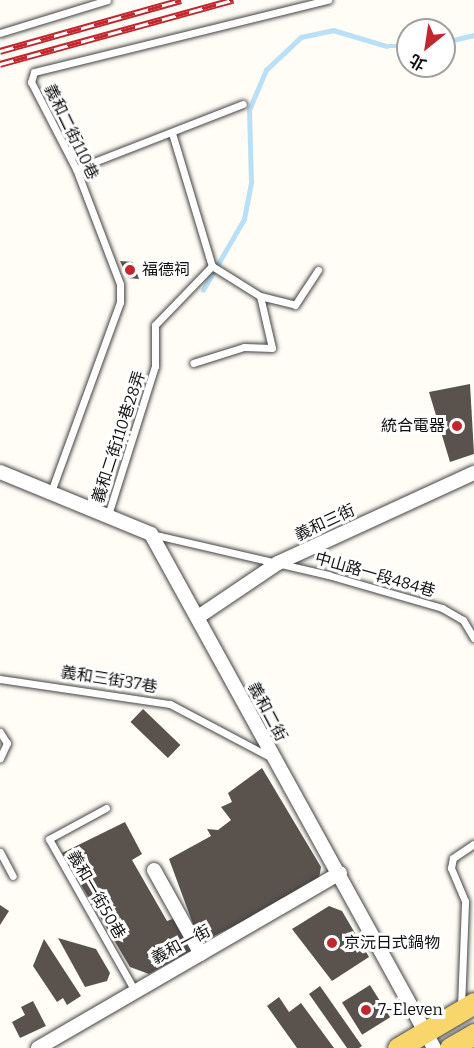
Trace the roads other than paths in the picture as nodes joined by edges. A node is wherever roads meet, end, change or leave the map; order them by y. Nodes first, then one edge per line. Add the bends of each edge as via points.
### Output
1 (107, 0) edge
2 (328, 0) edge
3 (0, 33) edge
4 (243, 104) dead end
5 (172, 133) junction
6 (76, 169) junction
7 (212, 266) junction
8 (318, 270) dead end
9 (260, 296) junction
10 (193, 363) dead end
11 (0, 472) edge
12 (474, 473) edge
13 (52, 489) junction
14 (108, 515) junction
15 (151, 534) junction
16 (278, 563) junction
17 (198, 617) junction
18 (474, 638) edge
19 (0, 679) edge
20 (0, 732) edge
21 (0, 758) edge
22 (272, 758) junction
23 (106, 808) dead end
24 (474, 844) edge
25 (0, 852) edge
26 (154, 870) dead end
27 (340, 873) junction
28 (13, 876) dead end
29 (201, 954) junction
30 (134, 989) junction
31 (468, 1006) edge
32 (474, 1034) edge
33 (428, 1040) edge
34 (38, 1048) edge
35 (398, 1048) edge
36 (450, 1048) edge

1 - 3 lane
2 - 6 lane, 義和二街110巷 via 34,72 31,82
4 - 5 lane
5 - 6 lane
5 - 7 lane
6 - 13 lane, 義和二街110巷 via 120,284 120,302
7 - 9 lane
7 - 14 lane, 義和二街110巷28弄 via 155,325 155,366
8 - 9 lane via 296,305
9 - 10 lane via 272,348 244,347
11 - 13 street
12 - 16 street, 義和三街
13 - 14 street
14 - 15 street
15 - 16 lane, 中山路一段484巷
15 - 17 street, 義和二街
16 - 17 street, 義和三街
16 - 18 lane, 中山路一段484巷 via 442,608 463,620
17 - 22 street, 義和二街
19 - 22 lane, 義和三街37巷 via 170,704
20 - 21 lane via 7,743
22 - 27 street, 義和二街
23 - 30 lane, 義和一街50巷 via 49,839
24 - 31 lane via 453,858 451,868 465,901
25 - 28 lane
26 - 29 street
27 - 29 street, 義和一街
27 - 33 street, 義和二街
29 - 30 street, 義和一街
30 - 34 street, 義和一街
31 - 33 main road
32 - 36 main road
33 - 35 main road

